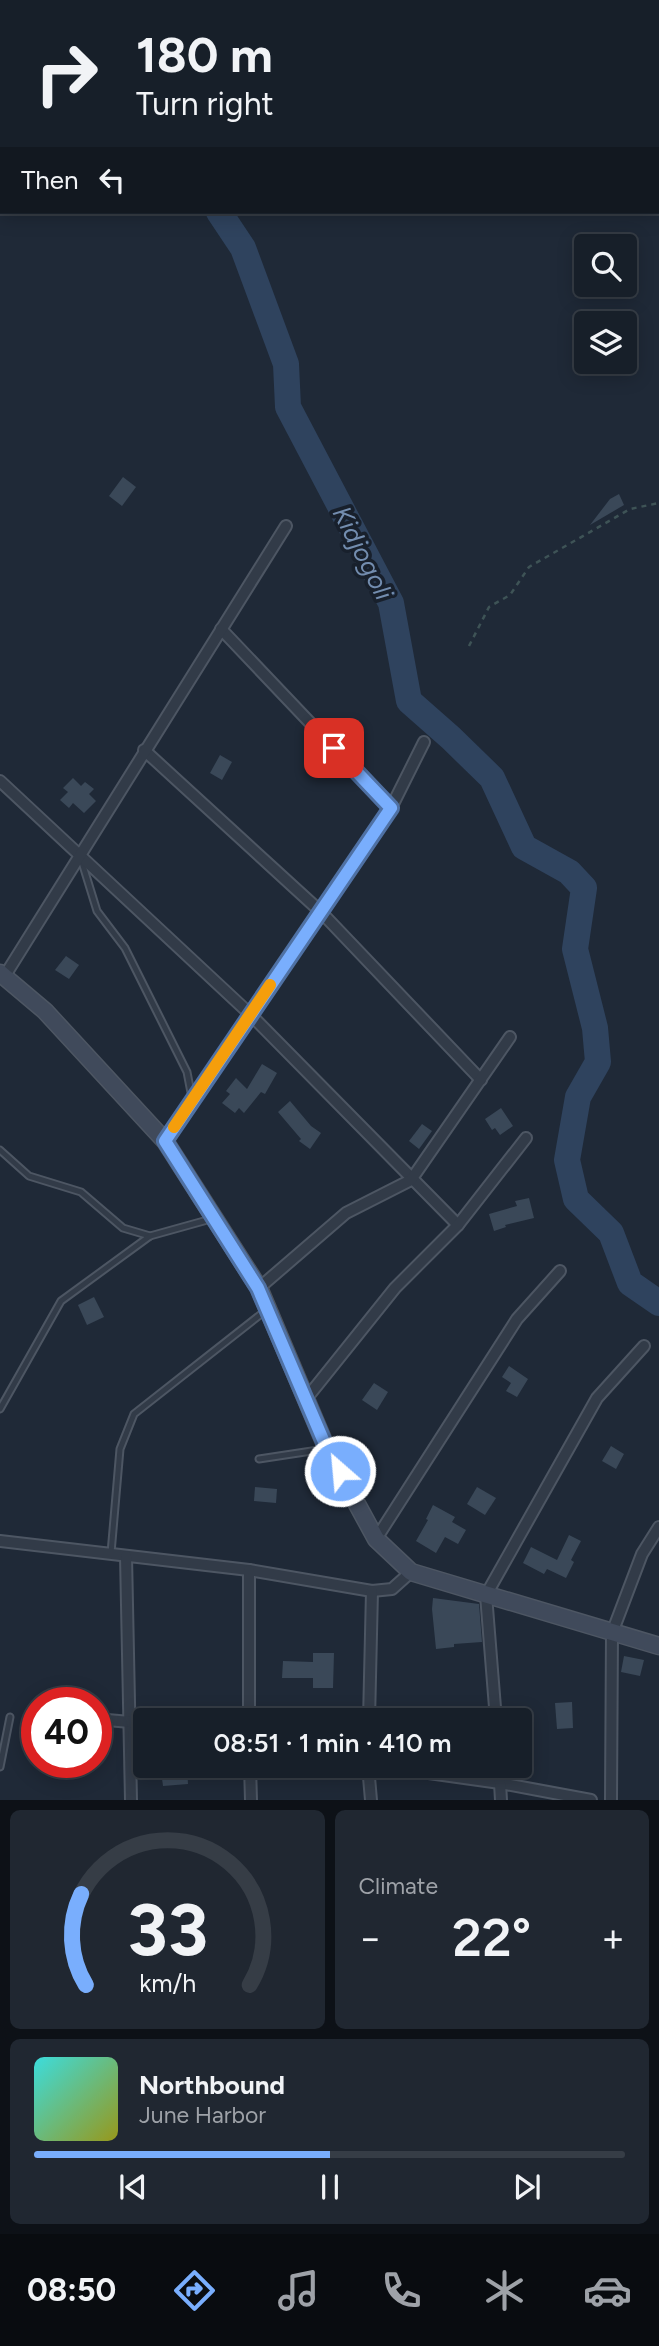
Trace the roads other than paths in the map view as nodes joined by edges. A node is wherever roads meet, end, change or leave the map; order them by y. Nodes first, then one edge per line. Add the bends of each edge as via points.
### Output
1 (286, 526) dead end
2 (221, 629) junction
3 (424, 742) dead end
4 (144, 750) junction
5 (0, 781) edge
6 (391, 808) junction
7 (79, 854) junction
8 (321, 912) junction
9 (1, 977) edge
10 (250, 1014) junction
11 (510, 1037) dead end
12 (481, 1080) junction
13 (192, 1098) junction
14 (526, 1138) dead end
15 (165, 1141) junction
16 (0, 1150) edge
17 (411, 1180) junction
18 (214, 1218) junction
19 (458, 1225) junction
20 (150, 1236) junction
21 (561, 1271) dead end
22 (258, 1288) junction
23 (268, 1309) junction
24 (644, 1346) dead end
25 (306, 1399) junction
26 (0, 1409) edge
27 (327, 1449) junction
28 (259, 1459) dead end
29 (659, 1527) edge
30 (376, 1539) junction
31 (0, 1541) edge
32 (111, 1555) junction
33 (126, 1556) junction
34 (249, 1570) junction
35 (411, 1572) junction
36 (372, 1591) junction
37 (486, 1595) junction
38 (612, 1633) junction
39 (659, 1646) edge
40 (249, 1708) edge
41 (369, 1708) edge
42 (495, 1708) edge
43 (10, 1717) dead end
44 (112, 1720) edge
45 (130, 1722) junction
46 (133, 1723) edge
47 (0, 1767) edge
48 (250, 1778) edge
49 (369, 1778) edge
50 (464, 1778) edge
51 (500, 1778) edge
52 (500, 1783) junction
53 (131, 1800) edge
54 (251, 1800) edge
55 (370, 1800) edge
56 (501, 1800) edge
57 (591, 1800) edge
58 (611, 1800) edge

1 - 2 street
2 - 4 street
2 - 6 street
3 - 6 street
4 - 7 street
4 - 8 street
5 - 7 street
6 - 8 street
7 - 9 street
7 - 10 street
7 - 13 lane via 97,911 125,948 187,1072
8 - 10 street
8 - 12 street
9 - 15 street via 45,1011
10 - 13 street
10 - 17 street
11 - 12 street
12 - 17 street
13 - 15 street
14 - 19 street
15 - 18 street
16 - 20 lane via 29,1176 81,1192 123,1228
17 - 19 street
17 - 22 street via 346,1213
18 - 20 lane
18 - 22 street
19 - 25 street via 395,1288
20 - 26 lane via 61,1301
21 - 30 street via 517,1319
22 - 23 street
23 - 25 street
23 - 32 lane via 134,1414 120,1448
24 - 37 street via 597,1398
25 - 27 street
27 - 28 lane
27 - 30 street
29 - 38 street via 642,1554
30 - 35 street
31 - 32 street
32 - 33 street
33 - 34 street
33 - 45 street
34 - 36 street
34 - 40 street
35 - 36 street via 392,1589
35 - 37 street
36 - 41 street
37 - 38 street
37 - 42 street
38 - 39 street
38 - 58 street
43 - 47 lane
44 - 45 street
45 - 46 street
45 - 53 street
48 - 54 street
49 - 55 street
50 - 52 street
51 - 52 street
52 - 56 street
52 - 57 street

